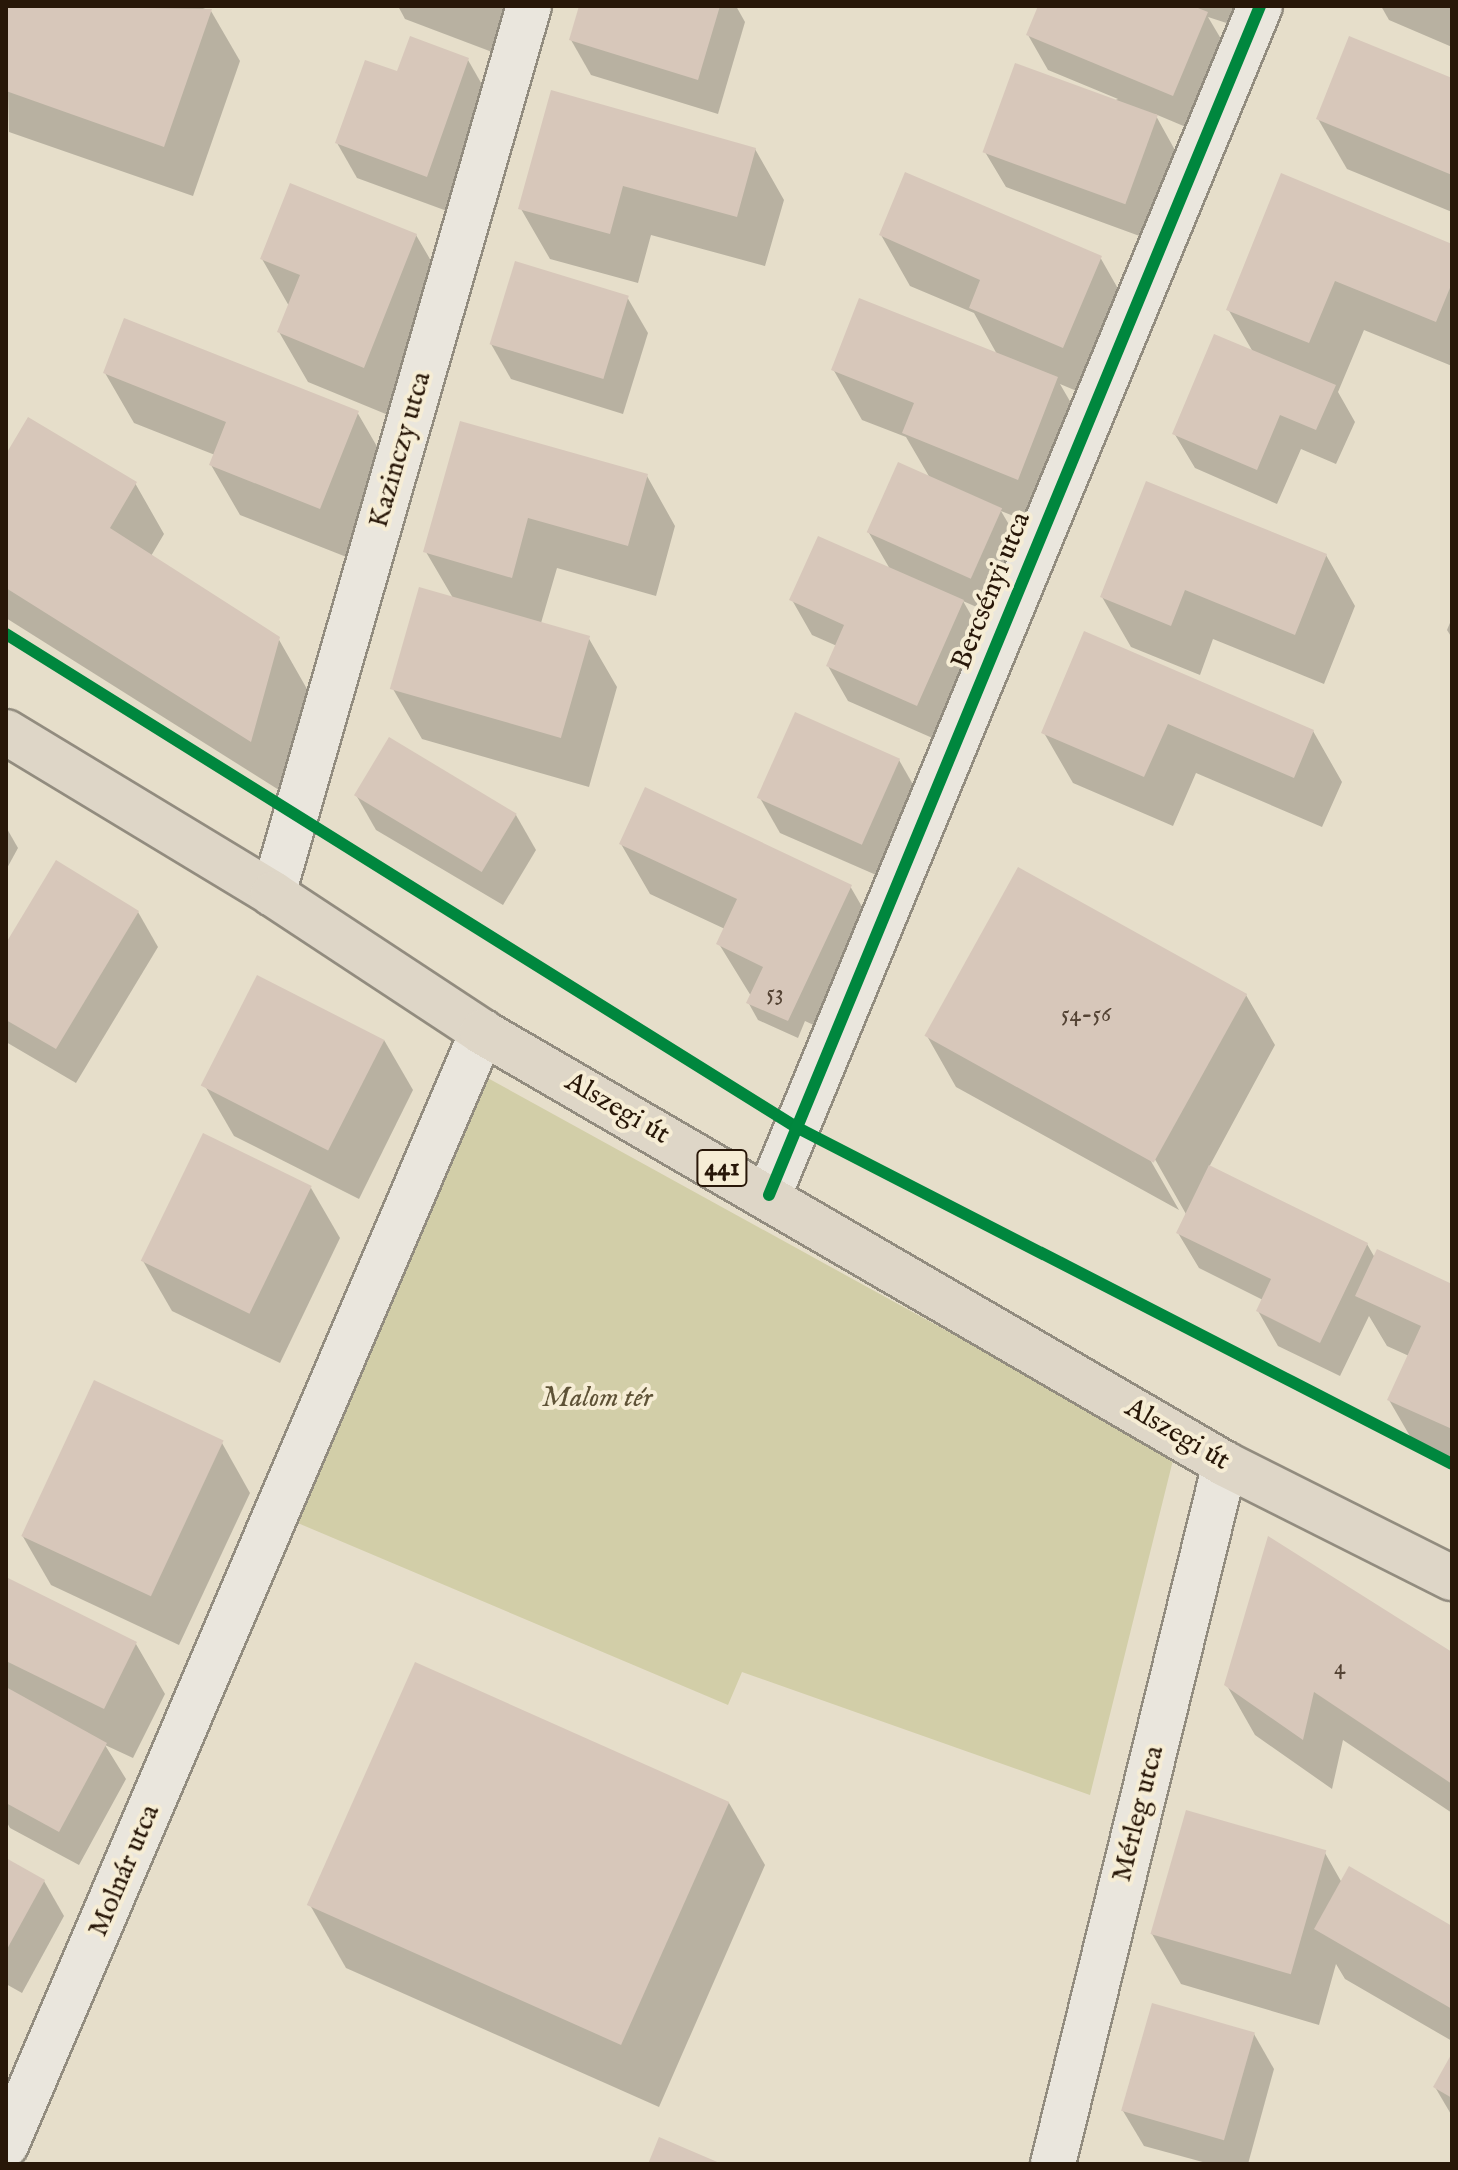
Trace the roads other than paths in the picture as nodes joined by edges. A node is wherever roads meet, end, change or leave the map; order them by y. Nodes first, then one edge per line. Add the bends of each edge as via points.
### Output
1 (529, 6) edge
2 (1260, 6) edge
3 (6, 732) edge
4 (273, 894) junction
5 (482, 1032) junction
6 (769, 1195) junction
7 (1225, 1464) junction
8 (1452, 1578) edge
9 (6, 2145) edge
10 (1053, 2164) edge

1 - 4 street, Kazinczy utca
2 - 6 street, Bercsényi utca
3 - 4 main road, Alszegi út / 441
4 - 5 main road, Alszegi út / 441
5 - 6 main road, Alszegi út / 441
5 - 9 street, Molnár utca
6 - 7 main road, Alszegi út / 441
7 - 8 main road, Alszegi út / 441
7 - 10 street, Mérleg utca

